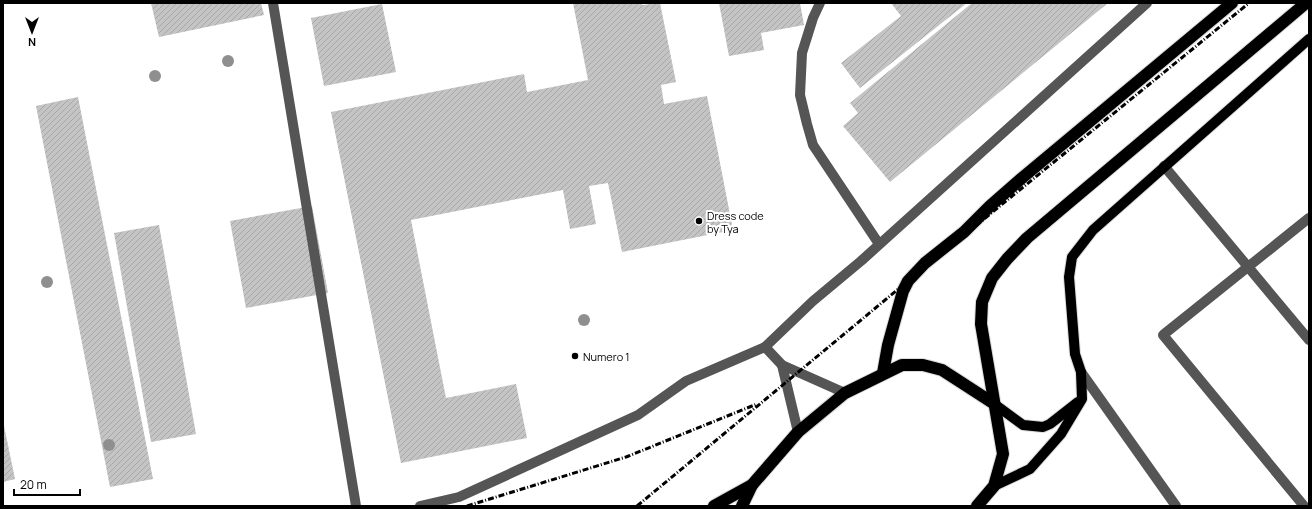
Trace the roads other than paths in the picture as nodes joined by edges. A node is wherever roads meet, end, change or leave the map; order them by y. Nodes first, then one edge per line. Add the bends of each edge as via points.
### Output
1 (273, 3) edge
2 (820, 3) edge
3 (1147, 3) edge
4 (1232, 3) edge
5 (1306, 3) edge
6 (1309, 39) edge
7 (1164, 166) junction
8 (1309, 218) edge
9 (879, 244) junction
10 (1249, 267) junction
11 (1309, 340) edge
12 (765, 348) junction
13 (782, 365) junction
14 (1081, 372) junction
15 (883, 373) junction
16 (845, 393) junction
17 (1082, 398) junction
18 (993, 402) junction
19 (798, 432) junction
20 (752, 485) junction
21 (994, 486) junction
22 (356, 506) edge
23 (420, 506) edge
24 (714, 506) edge
25 (742, 506) edge
26 (977, 506) edge
27 (1176, 506) edge
28 (1304, 506) edge

1 - 22 street
2 - 9 street via 802,53 800,95 807,124 813,145
3 - 9 street
4 - 15 highway via 1022,178 964,232 924,263 903,291
5 - 18 highway via 1059,210 1027,238 999,268 982,302 981,324
6 - 7 main road
7 - 10 street
7 - 14 main road via 1093,230 1072,258 1068,277 1070,308 1075,354
8 - 10 street
9 - 12 street via 813,301
10 - 11 street
10 - 28 street via 1163,336
12 - 13 street
12 - 23 street via 686,381 638,415 459,497
13 - 16 street
13 - 19 street
14 - 17 main road
14 - 27 street
15 - 16 highway
15 - 18 highway via 902,365 923,365 942,370
16 - 19 highway
17 - 18 main road via 1043,427 1023,425
17 - 21 main road via 1061,434 1030,469
18 - 21 highway via 1003,454
19 - 20 highway
20 - 24 highway
20 - 25 highway
21 - 26 highway

